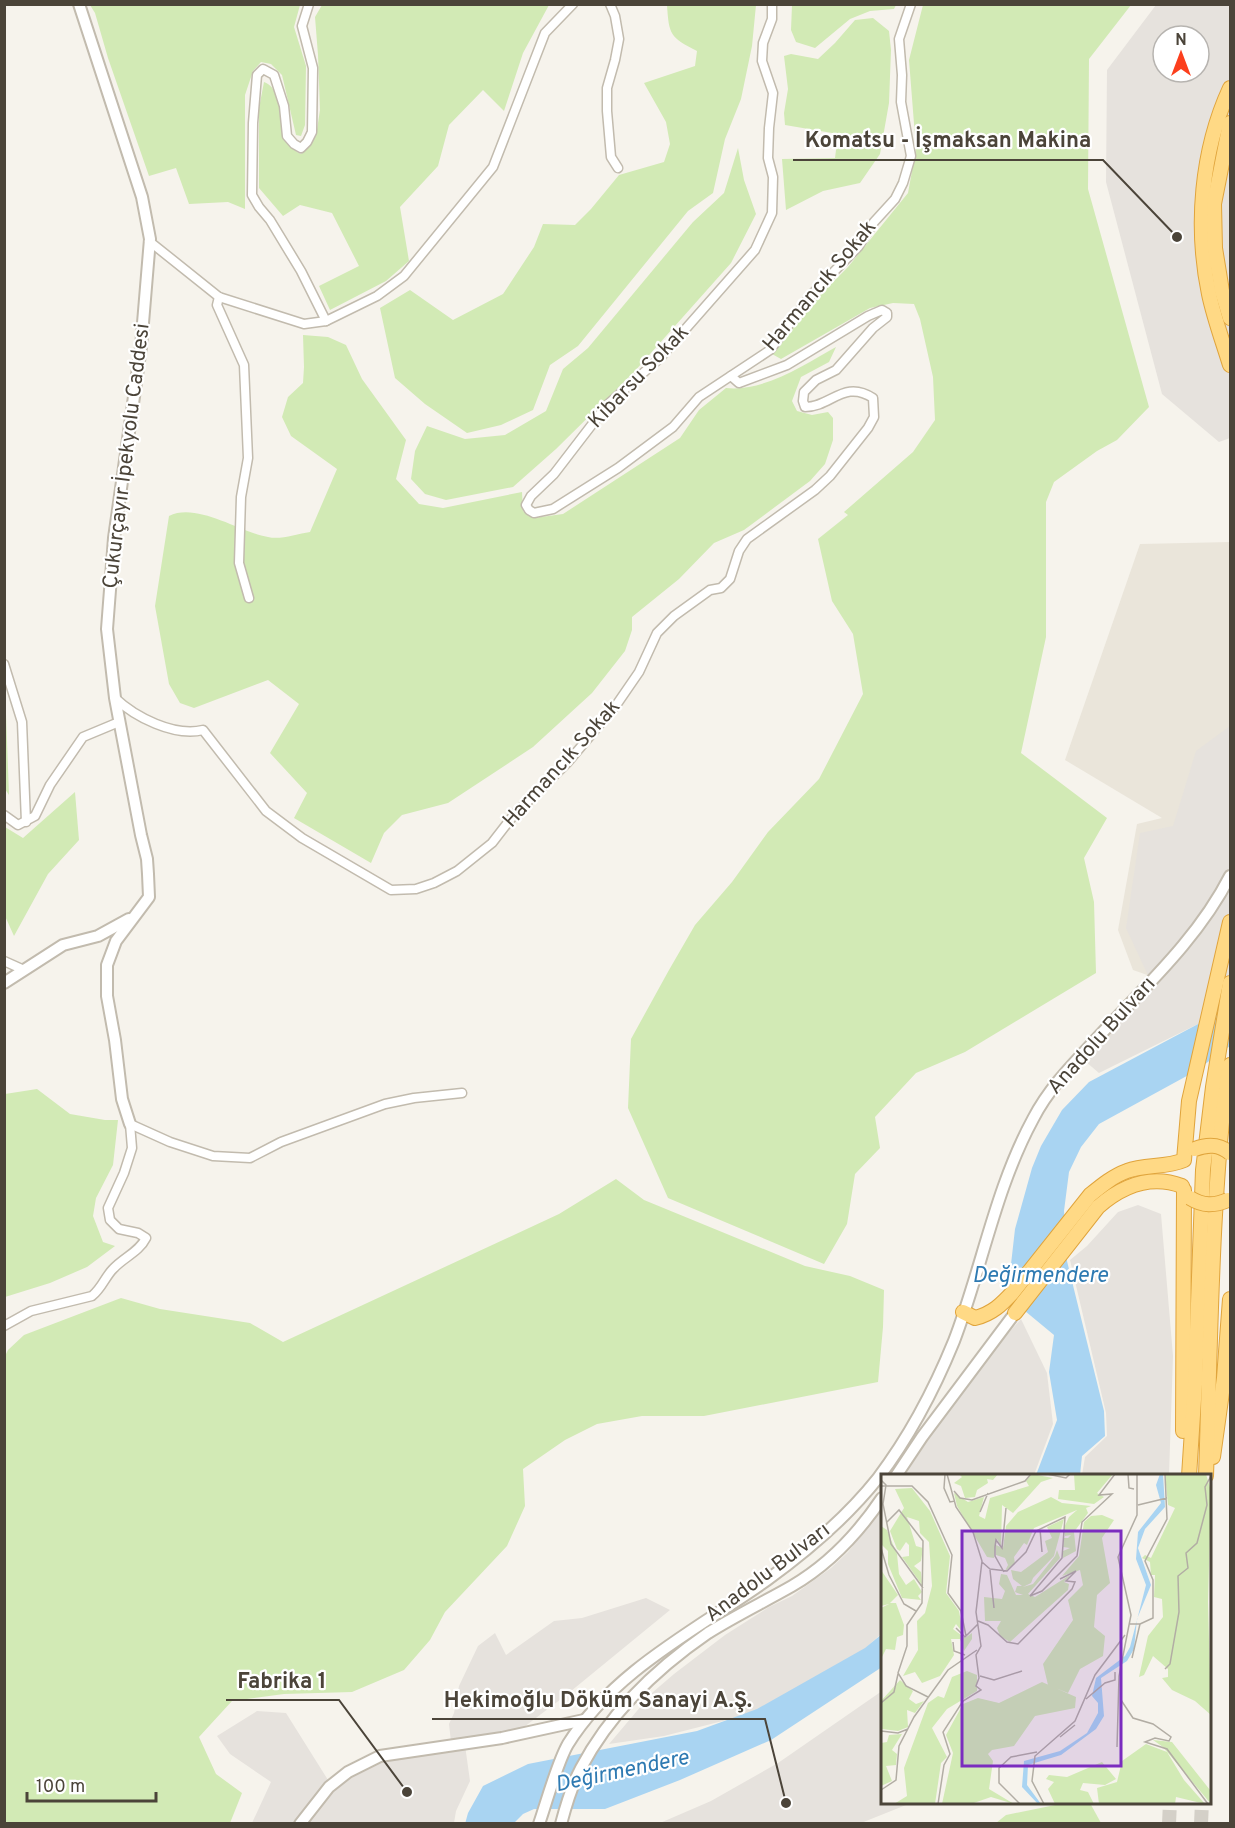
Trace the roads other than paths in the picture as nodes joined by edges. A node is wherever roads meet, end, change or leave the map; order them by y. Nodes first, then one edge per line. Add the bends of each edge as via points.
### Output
1 (80, 4) edge
2 (309, 4) edge
3 (573, 4) edge
4 (610, 4) edge
5 (772, 4) edge
6 (911, 4) edge
7 (1230, 88) edge
8 (1230, 123) edge
9 (618, 168) dead end
10 (149, 241) junction
11 (219, 297) junction
12 (1230, 318) edge
13 (326, 321) junction
14 (1230, 364) edge
15 (731, 376) junction
16 (249, 598) dead end
17 (4, 664) edge
18 (115, 698) junction
19 (119, 722) junction
20 (4, 815) edge
21 (26, 822) junction
22 (1230, 876) edge
23 (140, 911) junction
24 (1230, 922) edge
25 (4, 961) edge
26 (24, 970) junction
27 (1224, 981) edge
28 (4, 983) edge
29 (1230, 1065) edge
30 (462, 1093) dead end
31 (130, 1124) junction
32 (1230, 1153) edge
33 (1184, 1160) junction
34 (1185, 1191) junction
35 (1229, 1198) edge
36 (1230, 1299) edge
37 (1001, 1305) junction
38 (963, 1312) junction
39 (1011, 1318) junction
40 (4, 1326) edge
41 (897, 1474) edge
42 (1187, 1474) edge
43 (1187, 1474) edge
44 (1206, 1474) edge
45 (1210, 1474) edge
46 (881, 1499) edge
47 (584, 1720) junction
48 (300, 1824) edge
49 (539, 1824) edge
50 (561, 1824) edge

1 - 10 street, Çukurçayır İpekyolu Caddesi via 142,197
2 - 13 street via 302,26 313,68 312,132 300,147 287,136 284,105 274,75 262,69 257,75 252,195
3 - 13 street via 545,33 493,167 404,276 377,296
4 - 9 street via 619,39 607,88 607,111 611,158
5 - 15 street, Kibarsu Sokak via 762,61 773,93 768,158 773,177 772,213 755,250 660,358 607,405 554,474 531,496 526,505 529,510 534,513 553,509 618,468 673,427 699,397
6 - 15 street, Harmancık Sokak via 899,39 910,156 903,183 858,247 811,295 770,350
7 - 14 highway via 1209,154 1202,205 1202,250 1209,296
8 - 12 highway via 1214,204 1215,248
10 - 11 street
10 - 18 street, Çukurçayır İpekyolu Caddesi via 141,347 114,538 106,629
11 - 13 street via 304,324
11 - 16 street via 217,305 243,365 248,458 240,509 239,563
15 - 18 street, Harmancık Sokak via 739,383 787,365 868,316 882,310 887,313 836,370 816,380 804,392 805,407 844,392 866,393 873,398 874,417 850,452 815,490 747,539 730,579 721,588 702,595 657,633 639,672 617,704 492,843 434,883 416,889 391,890 345,864 266,811 203,730 169,729 147,720
17 - 21 street via 22,722
18 - 19 street, Çukurçayır İpekyolu Caddesi
19 - 21 street via 83,737 50,785 35,816
19 - 23 street, Çukurçayır İpekyolu Caddesi via 147,859 148,897
20 - 21 street via 18,825
22 - 38 street, Anadolu Bulvarı via 1178,953 1060,1077 1033,1118 998,1201
23 - 26 street via 98,936 63,945
23 - 31 street via 116,941 106,965 106,996 116,1040 122,1099
24 - 27 highway
25 - 26 street
26 - 28 street
27 - 33 highway via 1189,1101
27 - 42 highway via 1203,1170 1196,1384
29 - 44 highway via 1213,1247
30 - 31 street via 385,1104 281,1142 250,1158 213,1156
31 - 40 street via 132,1148 108,1209 110,1220 119,1229 146,1238 142,1246 111,1271 92,1296 31,1311
32 - 33 highway, bridge via 1213,1145 1195,1149
33 - 34 highway via 1180,1172
33 - 37 highway via 1172,1166 1127,1170 1090,1195
34 - 35 highway, bridge via 1198,1203 1208,1205
34 - 39 highway via 1158,1181 1142,1182 1112,1194
34 - 43 highway
36 - 45 highway via 1224,1378
37 - 38 highway via 975,1318
37 - 39 street
38 - 47 street, Anadolu Bulvarı via 915,1424 876,1480 853,1505 821,1537 768,1579 619,1684
39 - 41 street
46 - 50 street, Anadolu Bulvarı via 826,1562 794,1585 708,1633 650,1678 593,1747 580,1770
47 - 48 street via 502,1738 380,1756 348,1772 329,1788
47 - 49 street, Anadolu Bulvarı via 566,1748

